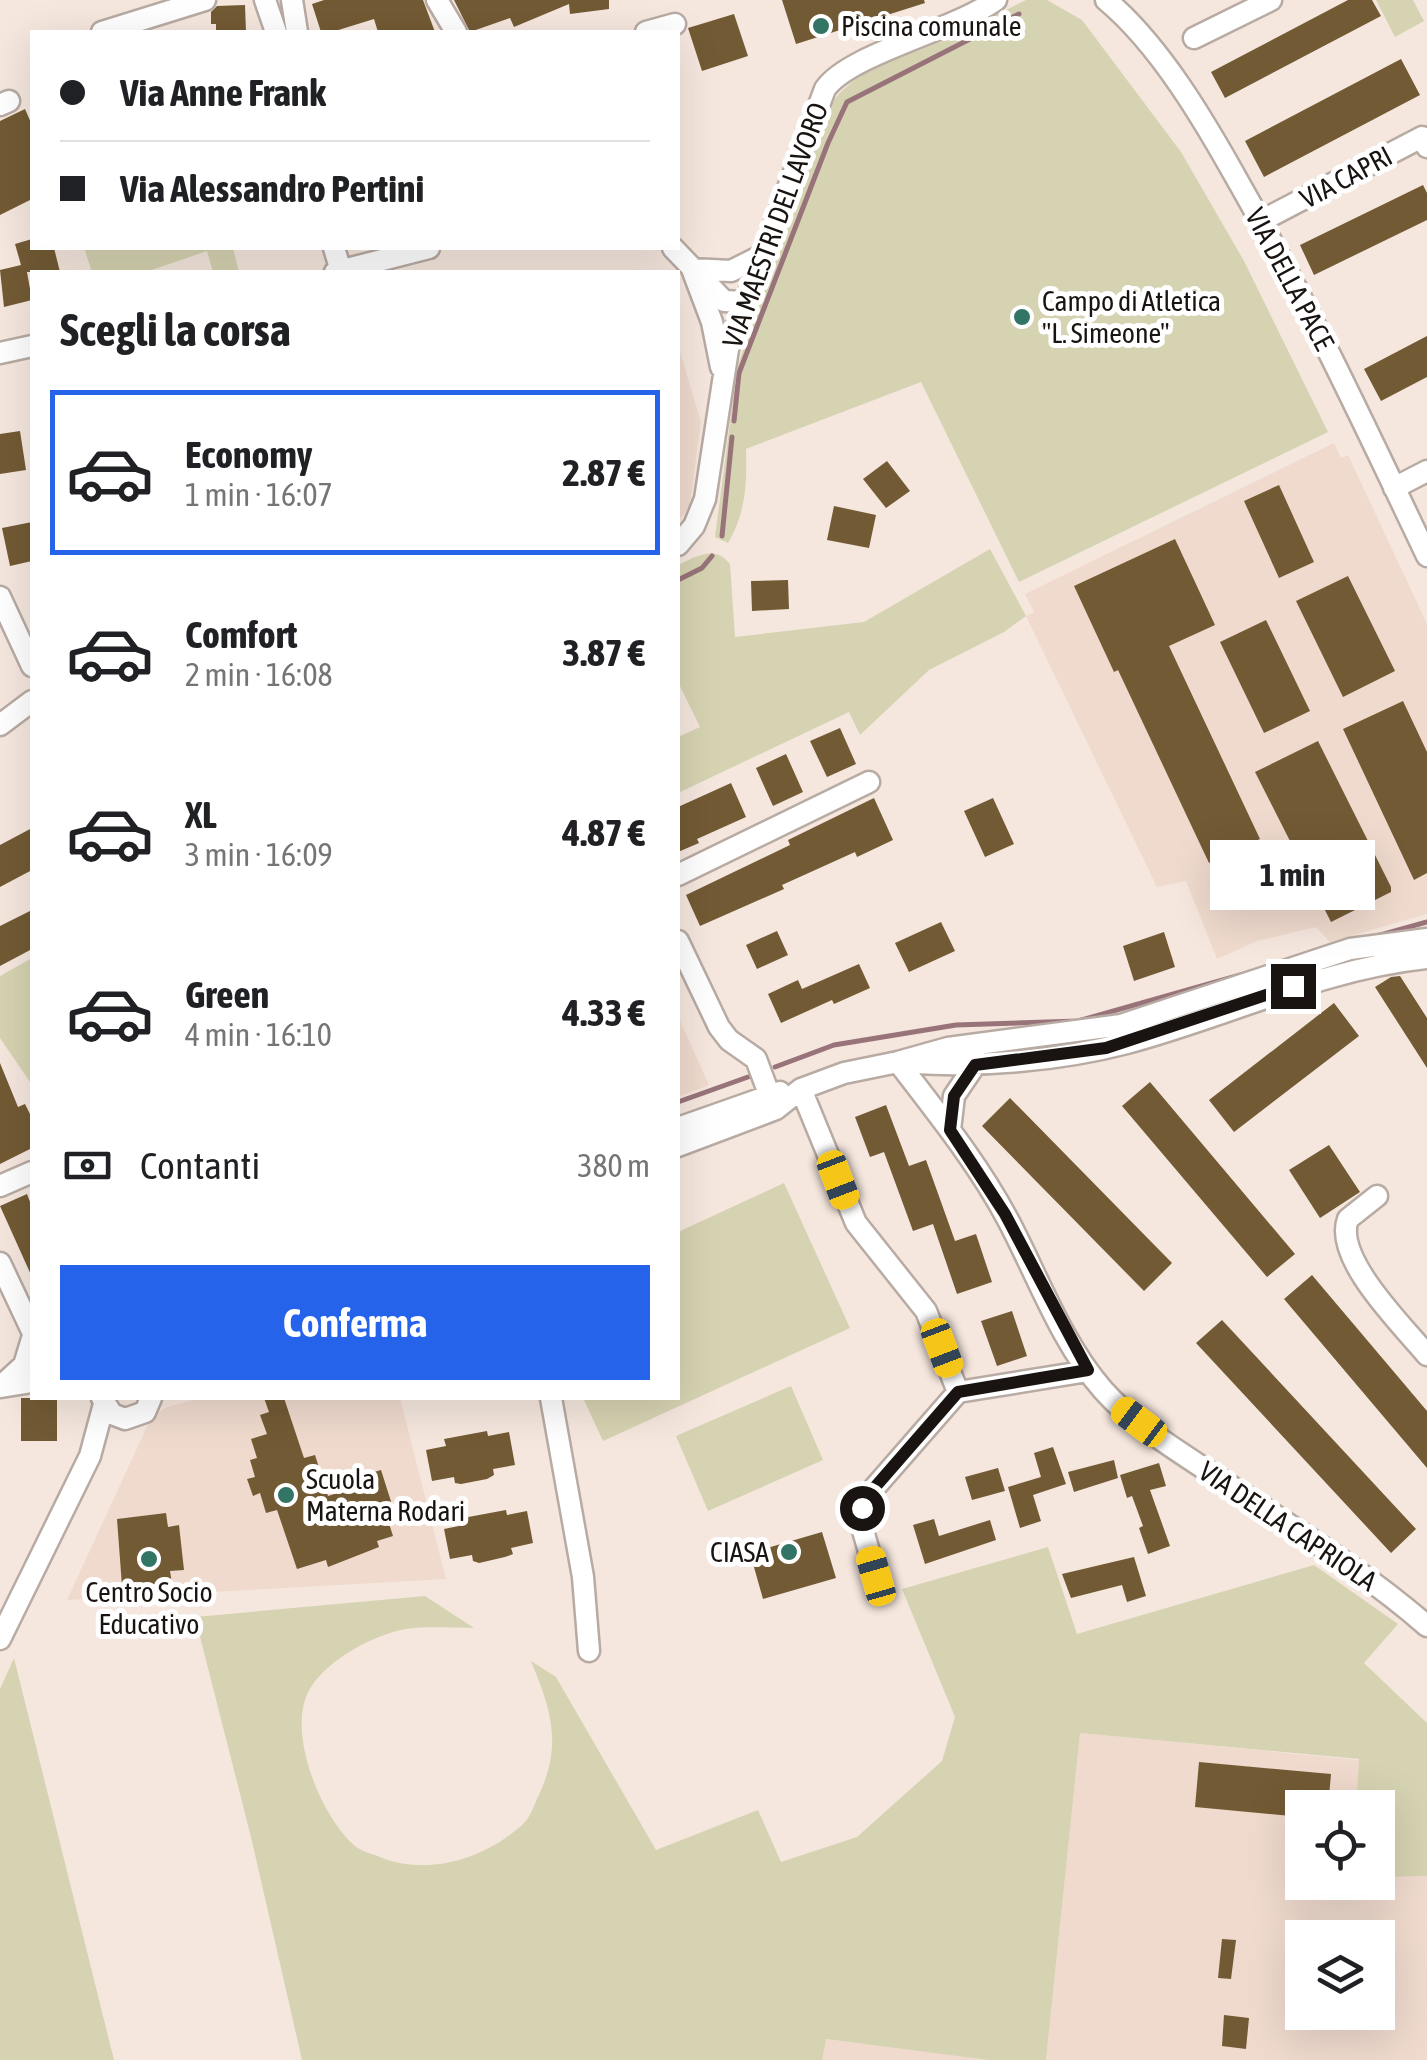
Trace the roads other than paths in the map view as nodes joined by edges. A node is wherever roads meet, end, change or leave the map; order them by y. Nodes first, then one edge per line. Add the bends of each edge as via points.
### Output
1 (205, 0) edge
2 (266, 0) edge
3 (292, 0) edge
4 (437, 0) edge
5 (996, 0) edge
6 (1106, 0) edge
7 (1271, 0) edge
8 (1122, 8) edge
9 (675, 24) dead end
10 (108, 30) edge
11 (275, 30) edge
12 (297, 30) edge
13 (455, 30) edge
14 (653, 30) edge
15 (1194, 38) dead end
16 (1427, 147) edge
17 (1261, 222) junction
18 (421, 250) edge
19 (675, 250) edge
20 (761, 256) junction
21 (692, 269) junction
22 (346, 270) edge
23 (744, 302) junction
24 (30, 346) edge
25 (0, 353) edge
26 (722, 378) junction
27 (1427, 471) edge
28 (1394, 488) junction
29 (680, 543) edge
30 (1427, 556) edge
31 (0, 596) edge
32 (30, 662) edge
33 (30, 703) edge
34 (0, 726) edge
35 (869, 782) dead end
36 (680, 874) edge
37 (1427, 940) edge
38 (680, 945) edge
39 (1427, 958) edge
40 (898, 1062) junction
41 (975, 1065) junction
42 (801, 1089) junction
43 (769, 1094) junction
44 (680, 1127) edge
45 (950, 1130) junction
46 (680, 1145) edge
47 (30, 1173) edge
48 (0, 1186) edge
49 (1377, 1196) dead end
50 (0, 1264) edge
51 (30, 1327) edge
52 (30, 1346) edge
53 (1427, 1355) edge
54 (1088, 1370) junction
55 (30, 1382) edge
56 (0, 1387) edge
57 (958, 1392) junction
58 (102, 1400) edge
59 (103, 1400) edge
60 (551, 1400) edge
61 (149, 1405) edge
62 (90, 1456) junction
63 (876, 1576) dead end
64 (1427, 1626) edge
65 (0, 1639) edge
66 (589, 1651) dead end

1 - 10 street
2 - 11 street
3 - 12 street
4 - 13 street
5 - 20 street, VIA MAESTRI DEL LAVORO via 830,82
6 - 8 street, VIA DELLA PACE
7 - 15 street
8 - 17 street, VIA DELLA PACE via 1199,115
9 - 14 street
16 - 17 street, VIA CAPRI via 1422,137
17 - 28 street, VIA DELLA PACE
18 - 22 street
19 - 21 street
20 - 21 street via 731,272
20 - 23 street, VIA MAESTRI DEL LAVORO
21 - 23 street via 724,300
21 - 26 street via 712,322
23 - 26 street, VIA MAESTRI DEL LAVORO
24 - 25 street
26 - 29 street, VIA MAESTRI DEL LAVORO via 705,499
27 - 28 street
28 - 30 street, VIA DELLA PACE
31 - 32 street
33 - 34 street
35 - 36 street
37 - 40 street via 1350,949 1121,1025 948,1048
38 - 43 street via 720,1027 756,1059
39 - 41 street via 1332,974 1106,1048
40 - 41 street
40 - 42 street
40 - 45 street, VIA DELLA CAPRIOLA
41 - 45 street via 954,1096
42 - 43 street
42 - 46 street via 776,1109
42 - 57 street via 856,1223 926,1311
43 - 44 street
45 - 54 street, VIA DELLA CAPRIOLA via 1005,1214
47 - 48 street
49 - 53 street via 1348,1219 1345,1236 1374,1291
50 - 51 street
52 - 56 street via 24,1365
54 - 57 street
54 - 64 street, VIA DELLA CAPRIOLA via 1120,1408 1157,1436
55 - 56 street
57 - 63 street via 862,1508
58 - 62 street
59 - 61 street via 118,1418
60 - 66 street via 583,1577
61 - 62 street
62 - 65 street

